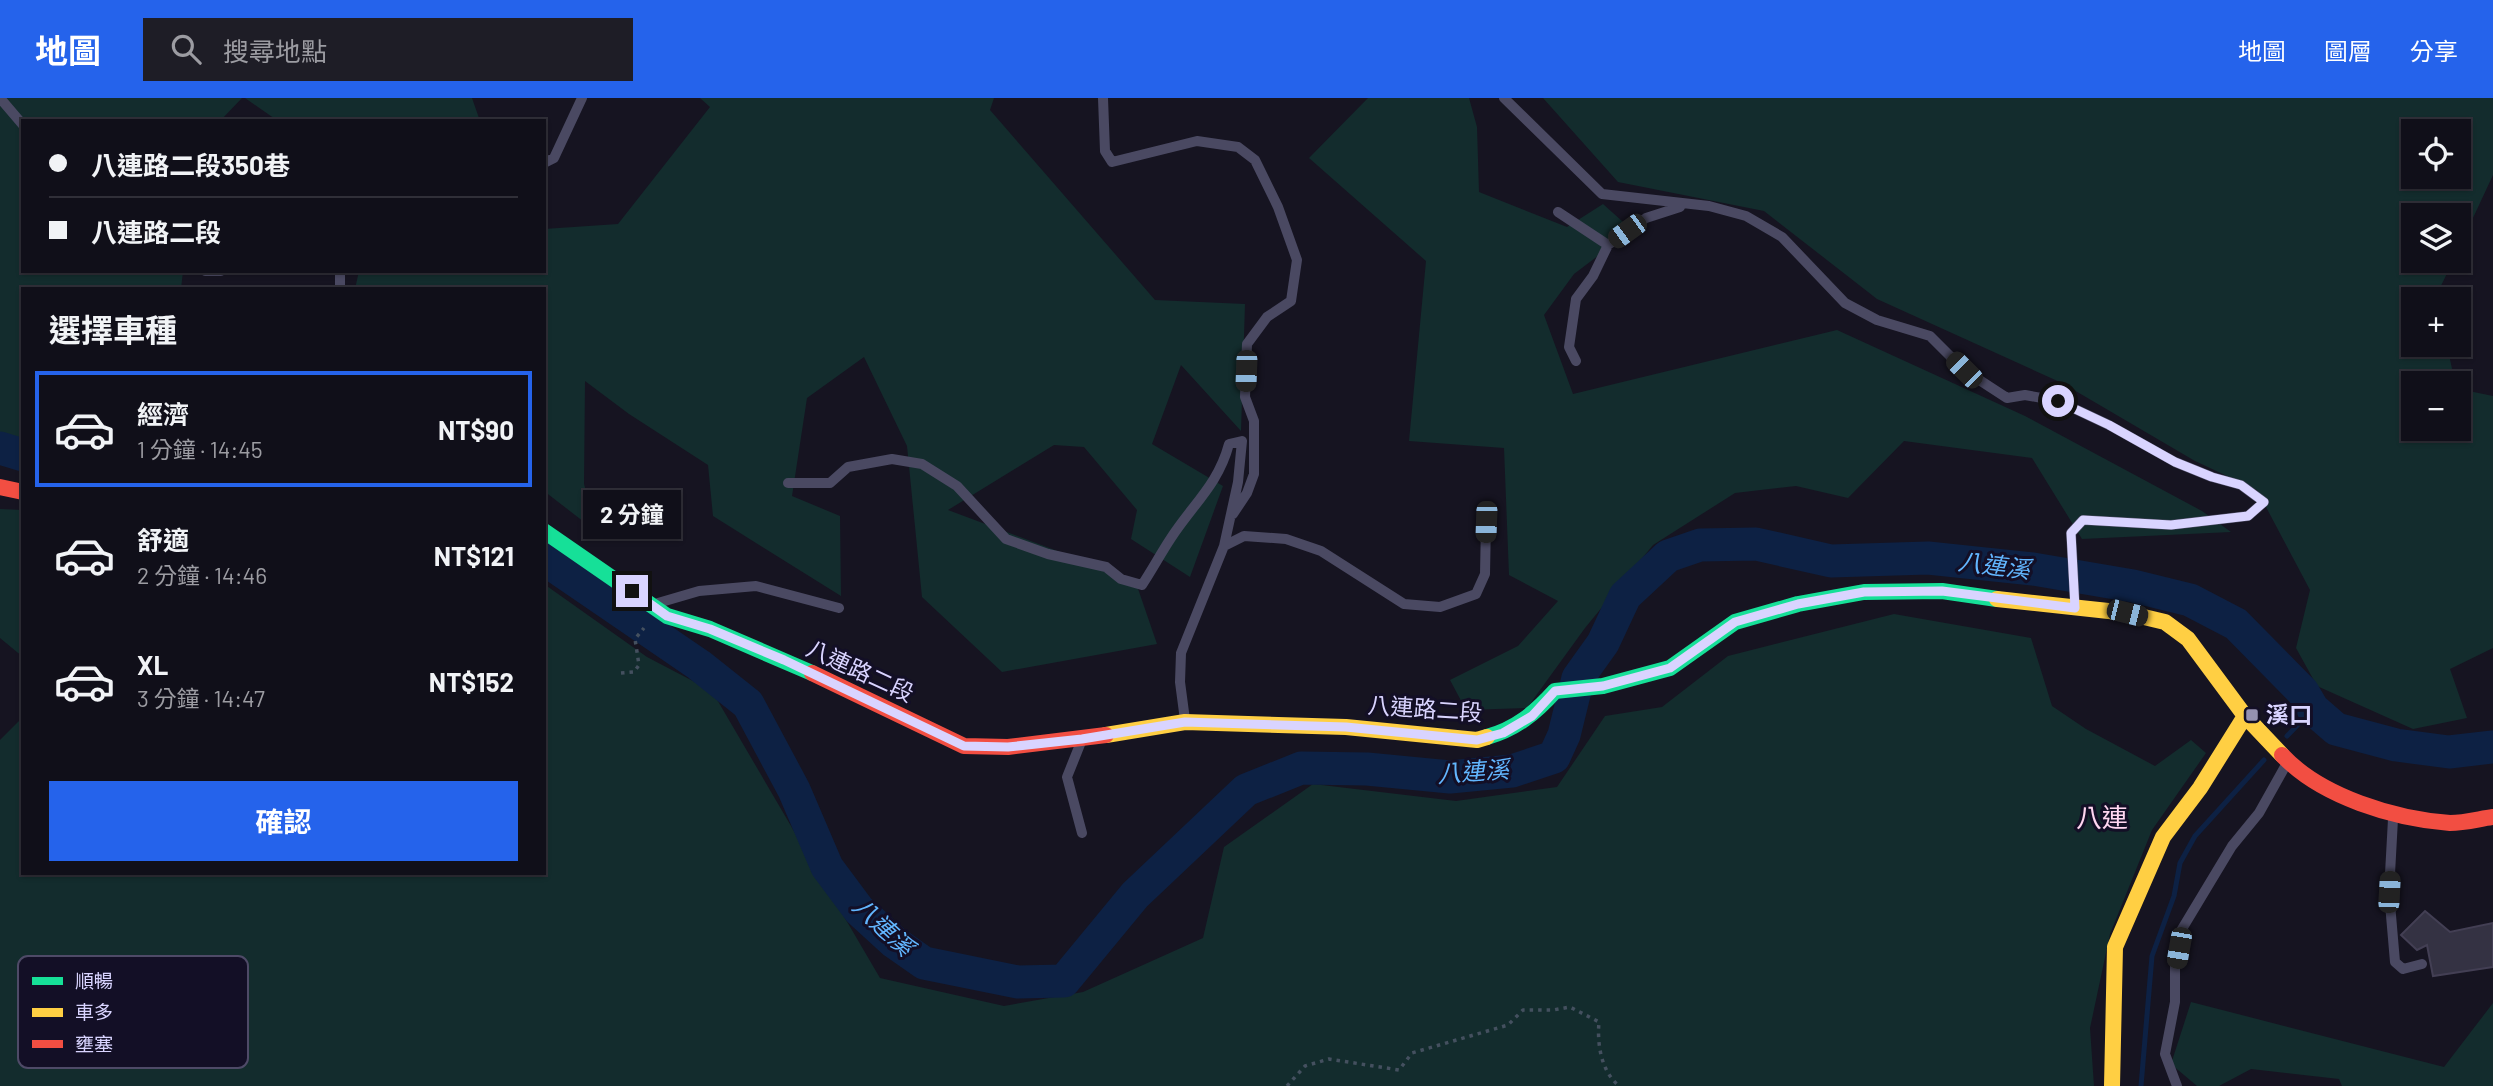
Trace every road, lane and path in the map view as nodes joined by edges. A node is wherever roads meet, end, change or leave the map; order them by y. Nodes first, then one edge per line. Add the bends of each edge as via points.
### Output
1 (0, 98) edge
2 (582, 98) edge
3 (1103, 98) edge
4 (1504, 98) edge
5 (21, 123) edge
6 (546, 162) edge
7 (1690, 205) junction
8 (1558, 212) dead end
9 (1608, 245) junction
10 (1577, 361) dead end
11 (788, 483) dead end
12 (0, 486) edge
13 (21, 491) edge
14 (1229, 519) junction
15 (1486, 522) dead end
16 (546, 532) edge
17 (1223, 546) junction
18 (652, 605) junction
19 (839, 608) dead end
20 (2075, 608) junction
21 (635, 639) dead end
22 (621, 673) dead end
23 (2245, 716) junction
24 (1185, 722) junction
25 (1082, 739) junction
26 (2288, 762) junction
27 (2393, 816) junction
28 (2493, 817) edge
29 (1082, 833) dead end
30 (2422, 964) dead end
31 (1287, 1086) edge
32 (1619, 1086) edge
33 (2112, 1086) edge
34 (2177, 1086) edge

1 - 5 lane
2 - 6 lane via 554,158
3 - 14 lane via 1105,150 1112,162 1197,141 1238,147 1255,160 1297,260 1291,301 1267,317 1247,344 1245,397 1254,421 1254,474
4 - 7 lane via 1602,194
7 - 9 lane via 1646,218
7 - 20 lane via 1746,216 1782,237 1844,303 1877,320 1930,336 1964,370 2007,398 2058,401 2175,462 2241,485 2264,502 2248,516 2171,525 2083,520 2071,533
8 - 9 lane
9 - 10 lane via 1576,299 1569,347
11 - 14 lane via 830,483 848,467 892,459 922,464 957,486 1006,539 1106,567 1121,579 1142,585 1208,491 1229,444 1242,441
12 - 13 street
14 - 17 lane
15 - 17 lane via 1485,574 1476,594 1440,607 1404,604 1321,551 1286,539 1244,536
16 - 18 street, 八連路二段
17 - 24 lane via 1181,653
18 - 19 lane via 699,591 756,586
18 - 25 street, 八連路二段 via 667,616 784,660 964,746 1008,747
20 - 23 street, 八連路二段 via 2165,622 2188,639
20 - 24 street, 八連路二段 via 1942,591 1864,592 1798,604 1735,622 1670,668 1603,686 1555,691 1532,716 1503,733 1477,740 1346,727
21 - 22 path via 639,665 634,672
23 - 26 street, 八連路二段
23 - 33 street via 2163,837 2115,947
24 - 25 street, 八連路二段
25 - 29 lane via 1067,777
26 - 27 street, 八連路二段 via 2317,783
26 - 34 lane via 2182,929 2165,1054
27 - 28 street, 八連路二段 via 2453,823
27 - 30 lane via 2389,892 2395,962 2403,969
31 - 32 path via 1305,1066 1329,1059 1399,1070 1412,1054 1508,1025 1523,1010 1570,1007 1599,1022 1599,1052

